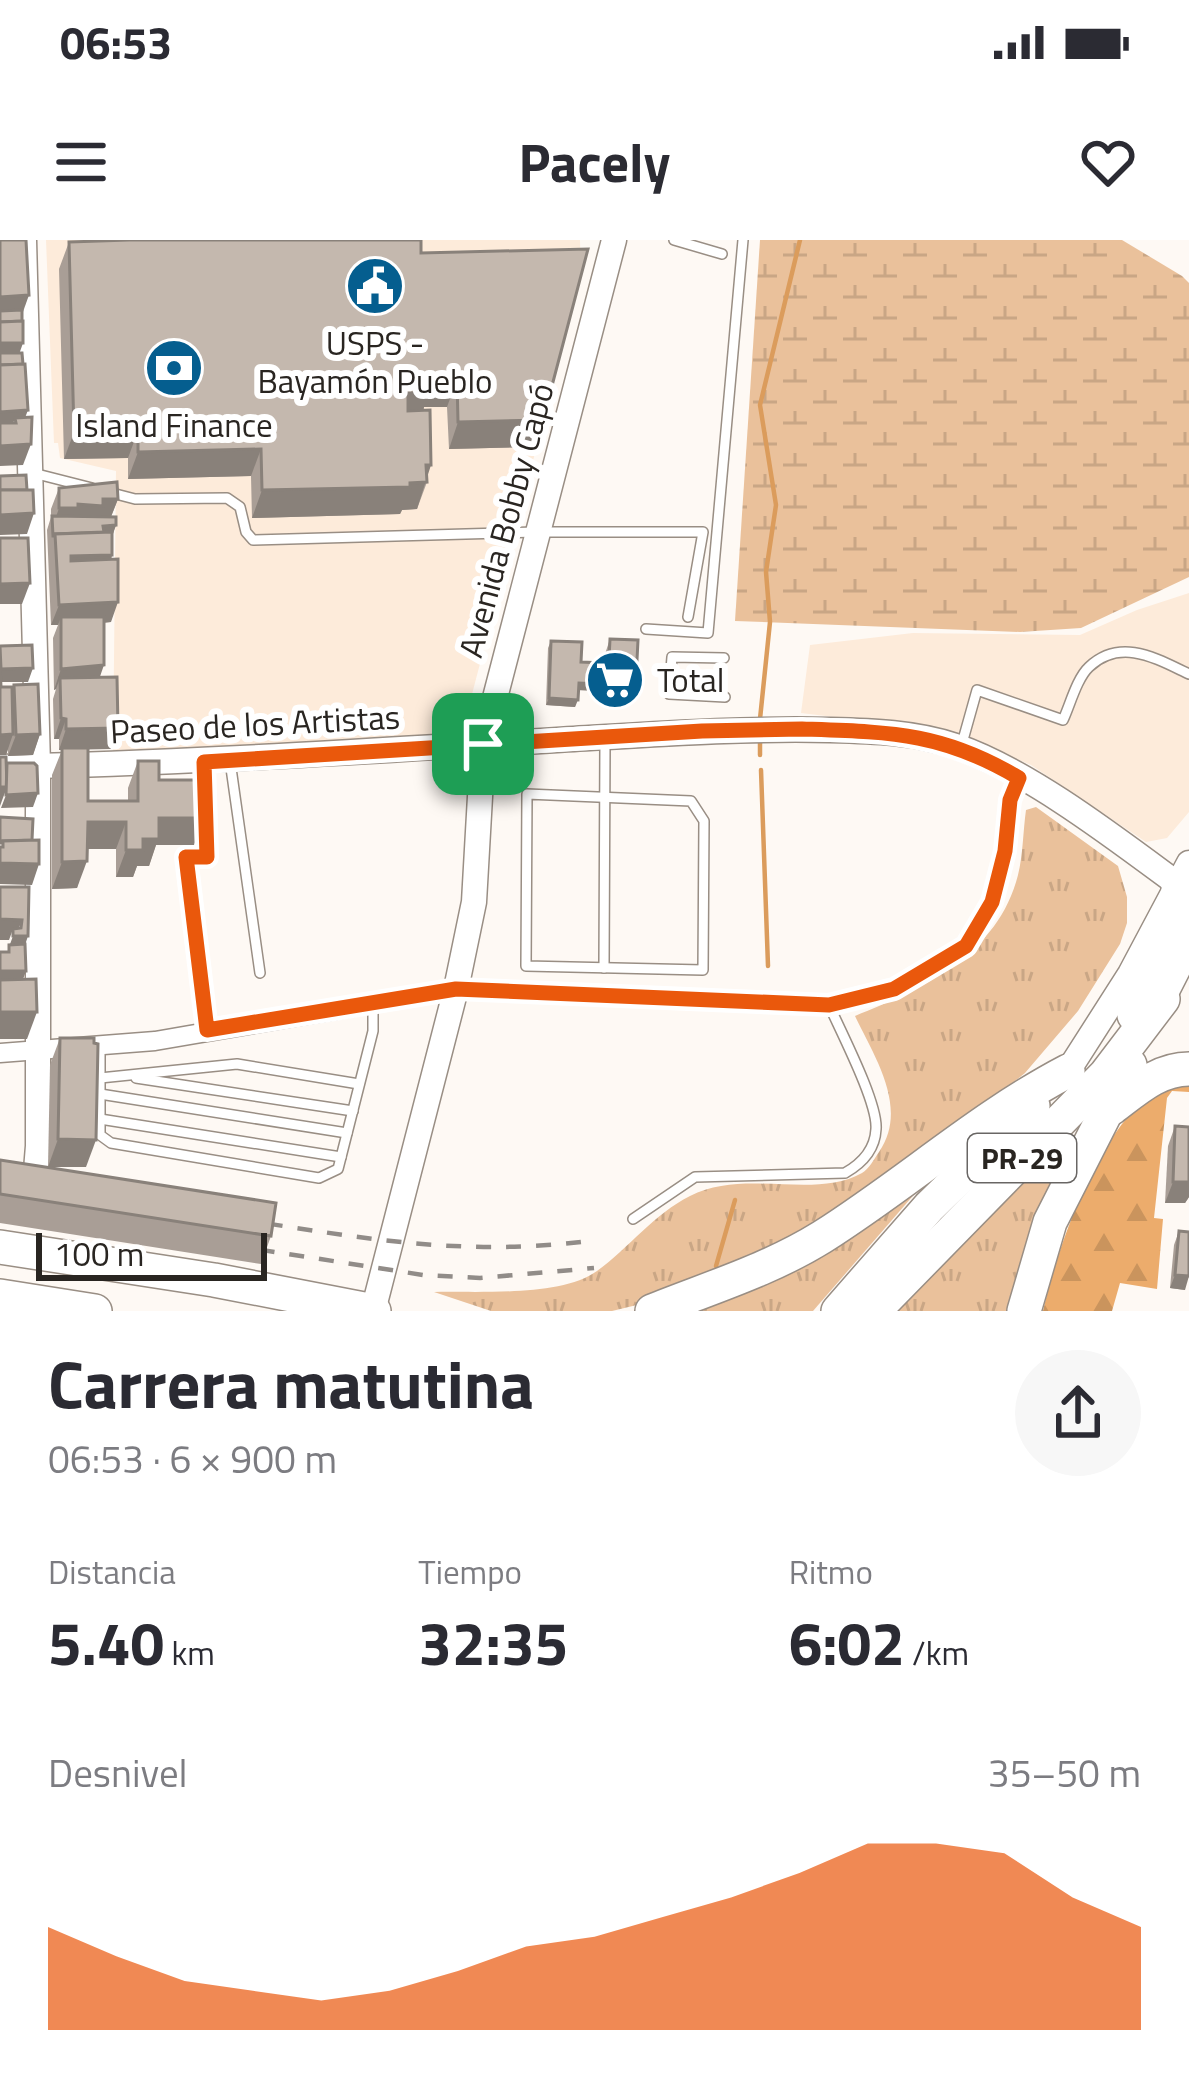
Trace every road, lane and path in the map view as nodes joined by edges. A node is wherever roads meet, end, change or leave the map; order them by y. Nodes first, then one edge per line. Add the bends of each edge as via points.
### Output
1 (24, 240) edge
2 (614, 240) edge
3 (674, 240) edge
4 (743, 240) edge
5 (722, 254) dead end
6 (33, 473) junction
7 (536, 532) junction
8 (688, 617) dead end
9 (646, 629) dead end
10 (677, 631) junction
11 (672, 657) junction
12 (724, 658) dead end
13 (1189, 674) edge
14 (725, 697) dead end
15 (604, 737) junction
16 (483, 744) junction
17 (961, 747) junction
18 (230, 761) junction
19 (204, 762) junction
20 (38, 766) junction
21 (0, 767) edge
22 (1019, 778) junction
23 (606, 797) junction
24 (1185, 880) edge
25 (1189, 948) edge
26 (604, 968) junction
27 (703, 970) junction
28 (260, 973) dead end
29 (456, 989) junction
30 (1163, 999) junction
31 (703, 1000) junction
32 (373, 1002) junction
33 (829, 1005) junction
34 (207, 1030) junction
35 (100, 1046) junction
36 (38, 1052) junction
37 (0, 1053) edge
38 (1189, 1069) edge
39 (1068, 1071) junction
40 (100, 1078) junction
41 (359, 1084) junction
42 (100, 1094) junction
43 (352, 1111) junction
44 (1106, 1112) junction
45 (100, 1119) junction
46 (347, 1133) junction
47 (1031, 1150) junction
48 (341, 1156) junction
49 (29, 1186) edge
50 (632, 1220) dead end
51 (20, 1242) edge
52 (0, 1269) edge
53 (0, 1296) edge
54 (95, 1311) edge
55 (374, 1311) edge
56 (652, 1311) edge
57 (838, 1311) edge
58 (874, 1311) edge
59 (1024, 1311) edge

1 - 6 street
2 - 7 street, Avenida Bobby Capó
3 - 5 lane
4 - 10 lane via 708,633
6 - 7 lane via 135,499 227,498 240,507 253,540
6 - 20 street via 26,543
7 - 8 lane via 703,532
7 - 16 street, Avenida Bobby Capó
9 - 10 lane
10 - 11 lane
11 - 12 lane
11 - 14 lane via 670,694
13 - 17 lane via 1147,653 1122,651 1088,668 1063,720 977,690
15 - 16 street, Paseo de los Artistas
15 - 17 street, Paseo de los Artistas via 876,731
15 - 23 lane
16 - 18 street, Paseo de los Artistas
16 - 29 street, Avenida Bobby Capó via 474,902
17 - 22 street, Paseo de los Artistas
18 - 19 street, Paseo de los Artistas
18 - 28 lane
19 - 20 street, Paseo de los Artistas
19 - 34 lane via 207,857 186,857
20 - 21 street, Paseo de los Artistas
20 - 36 street via 29,892
22 - 24 street, Paseo de los Artistas
22 - 33 street via 992,902 966,946 894,989
23 - 26 lane
23 - 26 lane via 527,794 526,839 526,966
23 - 27 lane via 692,801 704,821
24 - 39 street, PR-29
24 - 47 highway via 1177,931 1144,999
25 - 30 street, PR-29
26 - 27 lane
27 - 31 lane
29 - 31 street
29 - 32 street
29 - 55 street, Avenida Bobby Capó
30 - 44 highway
30 - 47 highway, PR-29 via 1106,1074
31 - 33 street
32 - 34 street
32 - 41 lane
33 - 50 lane via 877,1129 864,1162 844,1173 695,1177
34 - 35 street
35 - 36 street
35 - 40 lane
36 - 37 street
36 - 49 street
38 - 44 highway via 1153,1078
39 - 56 highway via 1014,1100 822,1237
39 - 57 highway, PR-29 via 929,1207
40 - 41 lane via 237,1064
40 - 42 lane
40 - 43 lane
41 - 43 lane
42 - 45 lane
42 - 46 lane
43 - 46 lane
44 - 59 highway via 1050,1222
45 - 48 lane
45 - 48 lane via 100,1135 110,1143 319,1178 338,1169
46 - 48 lane
47 - 58 highway, PR-29
51 - 52 highway via 20,1262
51 - 55 highway
53 - 54 highway

